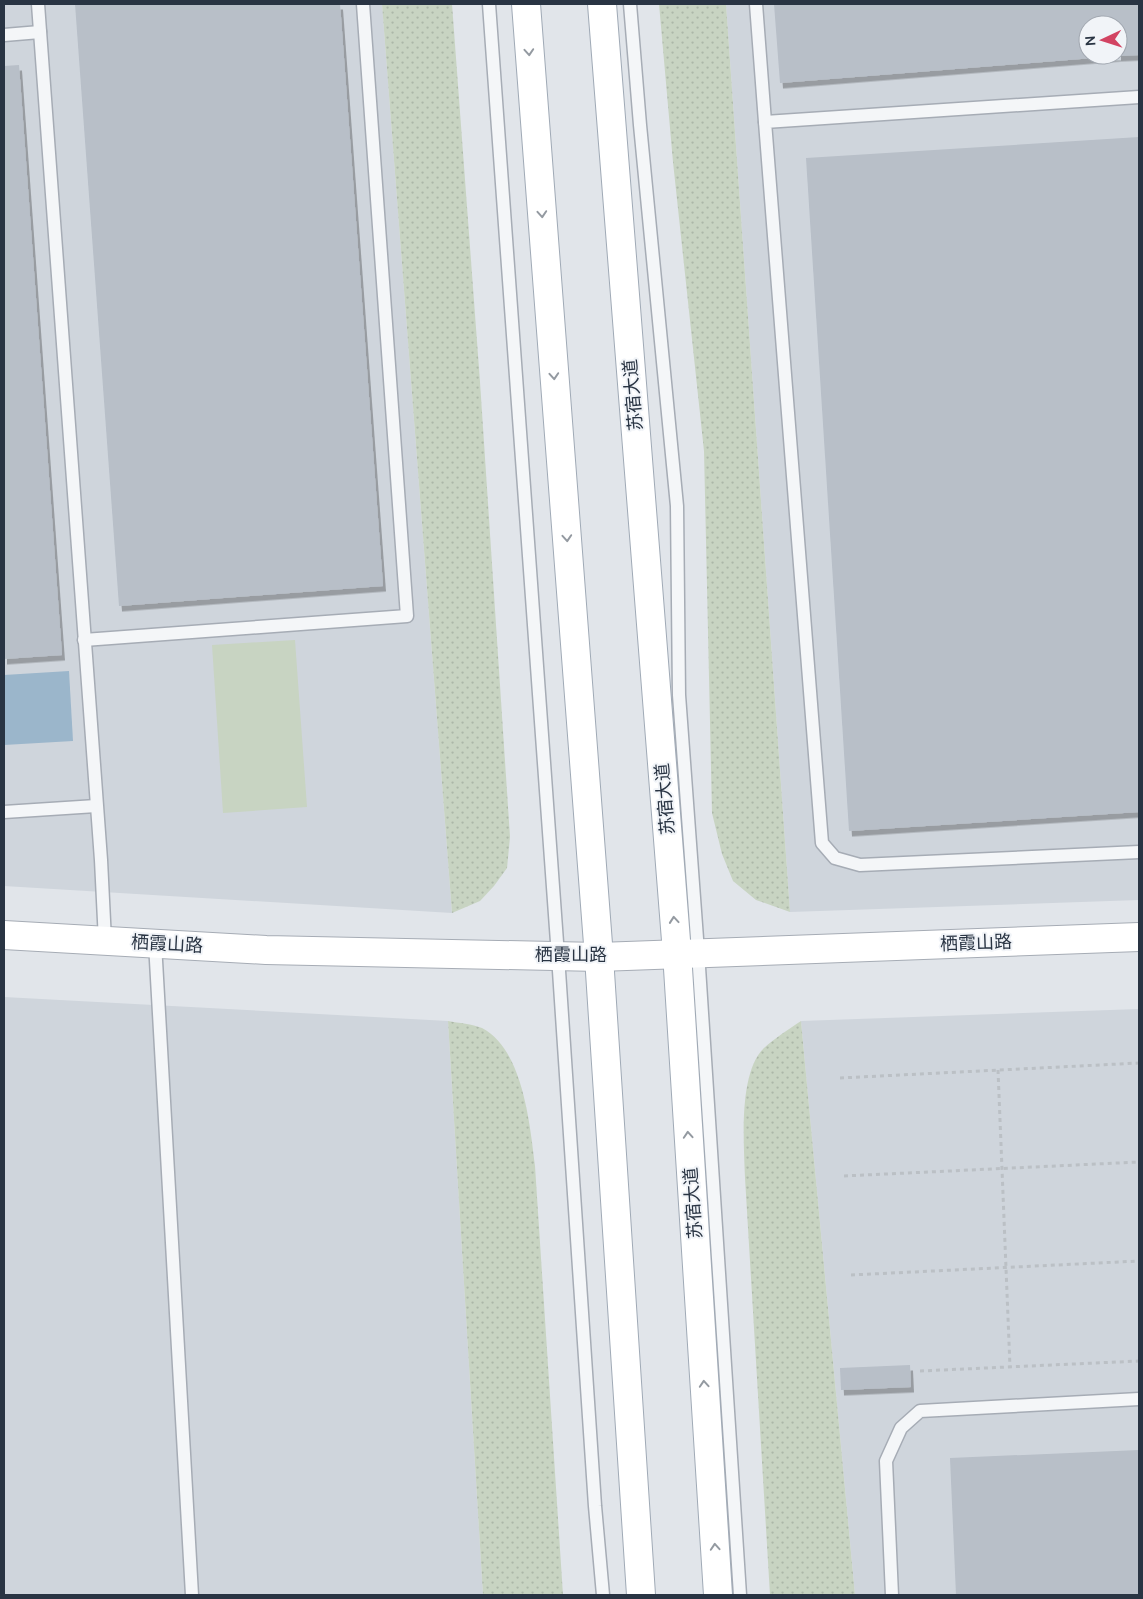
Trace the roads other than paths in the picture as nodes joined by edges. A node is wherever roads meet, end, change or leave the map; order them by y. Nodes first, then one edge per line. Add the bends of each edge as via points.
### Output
1 (38, 4) edge
2 (363, 4) edge
3 (489, 4) edge
4 (526, 4) edge
5 (602, 4) edge
6 (630, 4) edge
7 (756, 4) edge
8 (40, 32) junction
9 (4, 35) edge
10 (1139, 97) edge
11 (765, 122) junction
12 (84, 640) junction
13 (96, 806) junction
14 (4, 812) edge
15 (1139, 852) edge
16 (4, 935) edge
17 (1139, 937) edge
18 (105, 941) junction
19 (155, 943) junction
20 (688, 952) junction
21 (558, 956) junction
22 (599, 957) junction
23 (1139, 1399) edge
24 (192, 1595) edge
25 (603, 1595) edge
26 (641, 1595) edge
27 (718, 1595) edge
28 (740, 1595) edge
29 (892, 1595) edge

1 - 8 lane
2 - 12 lane via 407,616
3 - 21 lane
4 -> 22 main road
20 -> 5 main road, 苏宿大道
6 - 20 lane via 677,506
7 - 11 lane
8 - 9 lane
8 - 12 lane
10 - 11 lane
11 - 15 lane via 822,843 835,858 860,865
12 - 13 lane
13 - 14 lane
13 - 18 lane
16 - 18 main road, 栖霞山路
17 - 20 main road, 栖霞山路
18 - 19 main road, 栖霞山路
19 - 21 main road, 栖霞山路 via 266,950
19 - 24 lane
20 - 22 main road, 栖霞山路
27 -> 20 main road, 苏宿大道
20 - 28 lane
21 - 22 main road, 栖霞山路
21 - 25 lane
22 - 26 main road
23 - 29 lane via 920,1411 901,1428 886,1461

